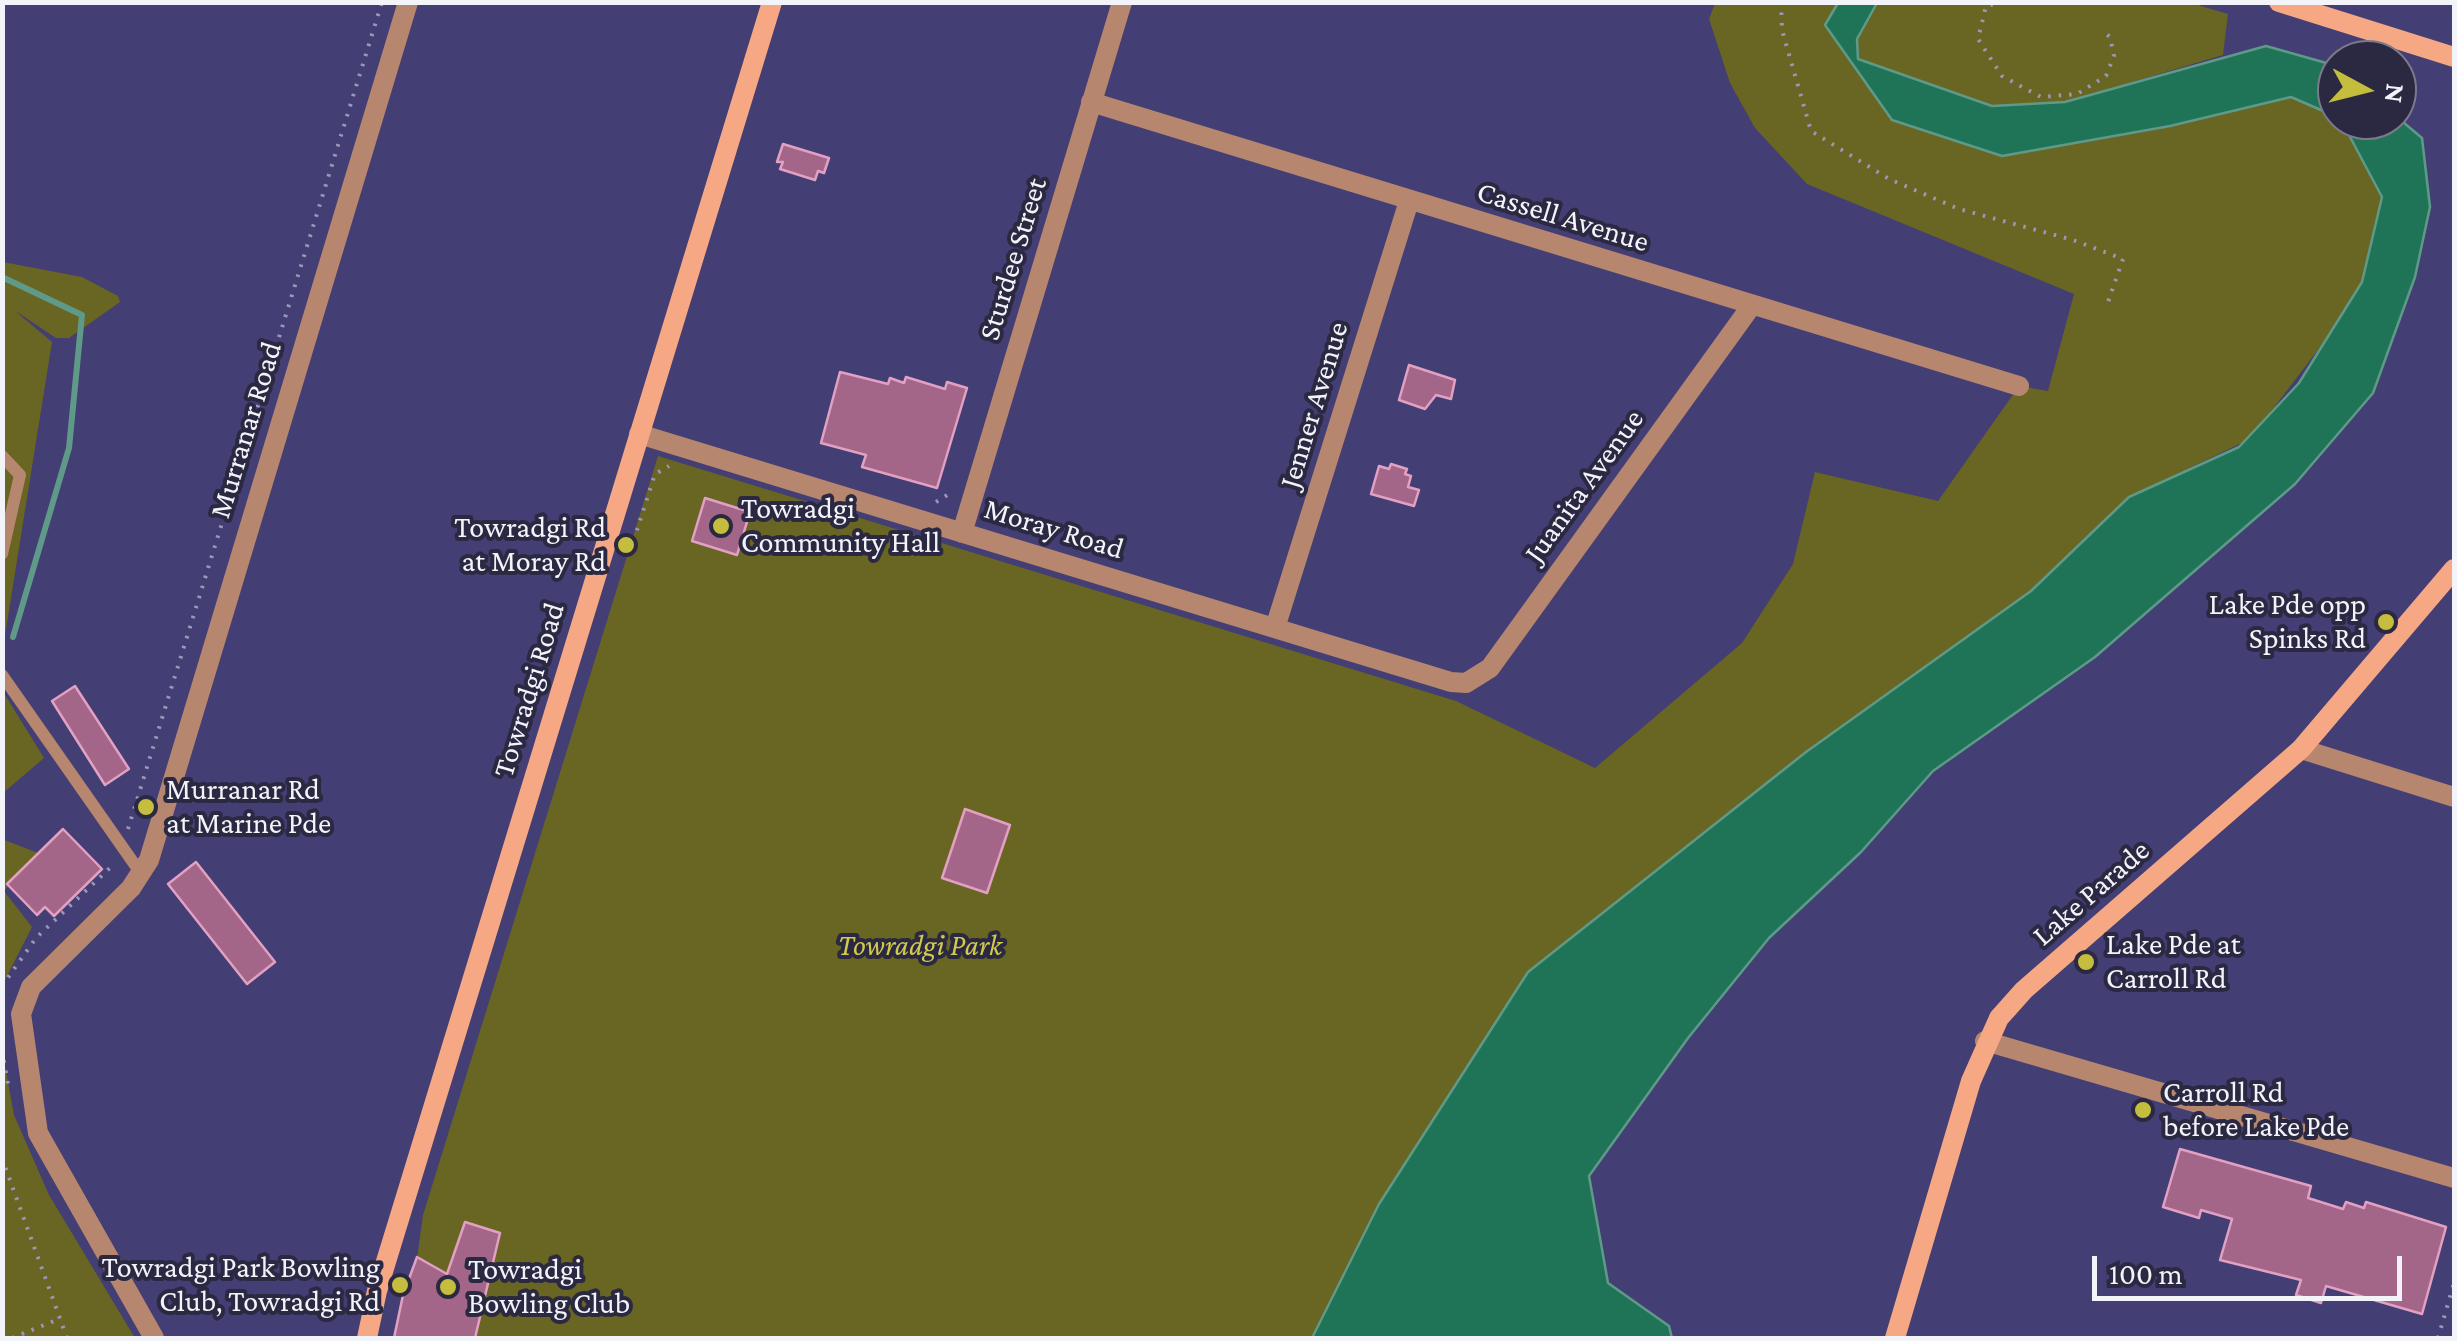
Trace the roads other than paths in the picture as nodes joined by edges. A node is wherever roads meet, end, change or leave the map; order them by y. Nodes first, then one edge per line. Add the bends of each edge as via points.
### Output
1 (408, 2) edge
2 (772, 2) edge
3 (1122, 2) edge
4 (2278, 2) edge
5 (2314, 8) edge
6 (2454, 56) edge
7 (1091, 102) junction
8 (1409, 201) junction
9 (1752, 305) junction
10 (2018, 386) dead end
11 (639, 434) junction
12 (2, 456) edge
13 (5, 530) edge
14 (962, 533) junction
15 (2, 554) edge
16 (2454, 569) edge
17 (1275, 628) junction
18 (2, 675) edge
19 (1451, 682) joint
20 (2301, 750) junction
21 (2454, 797) edge
22 (142, 875) junction
23 (1985, 1041) junction
24 (2454, 1178) edge
25 (154, 1338) edge
26 (367, 1338) edge
27 (1895, 1338) edge

1 - 22 street, Murranar Road
2 - 11 main road, Towradgi Road
3 - 7 street, Sturdee Street
4 - 5 main road
5 - 6 main road
7 - 8 street, Cassell Avenue
7 - 14 street, Sturdee Street
8 - 9 street, Cassell Avenue
8 - 17 street, Jenner Avenue
9 - 10 street, Cassell Avenue
9 - 19 street, Juanita Avenue via 1490,668 1479,678
11 - 14 street, Moray Road
11 - 26 main road, Towradgi Road
12 - 13 lane via 20,474
13 - 15 lane
14 - 17 street, Moray Road
16 - 20 main road, Lake Parade
17 - 19 street, Moray Road
18 - 22 lane
20 - 21 street
20 - 23 main road, Lake Parade via 2016,997
22 - 25 street via 31,987 20,1014 38,1134
23 - 24 street
23 - 27 main road, Lake Parade

